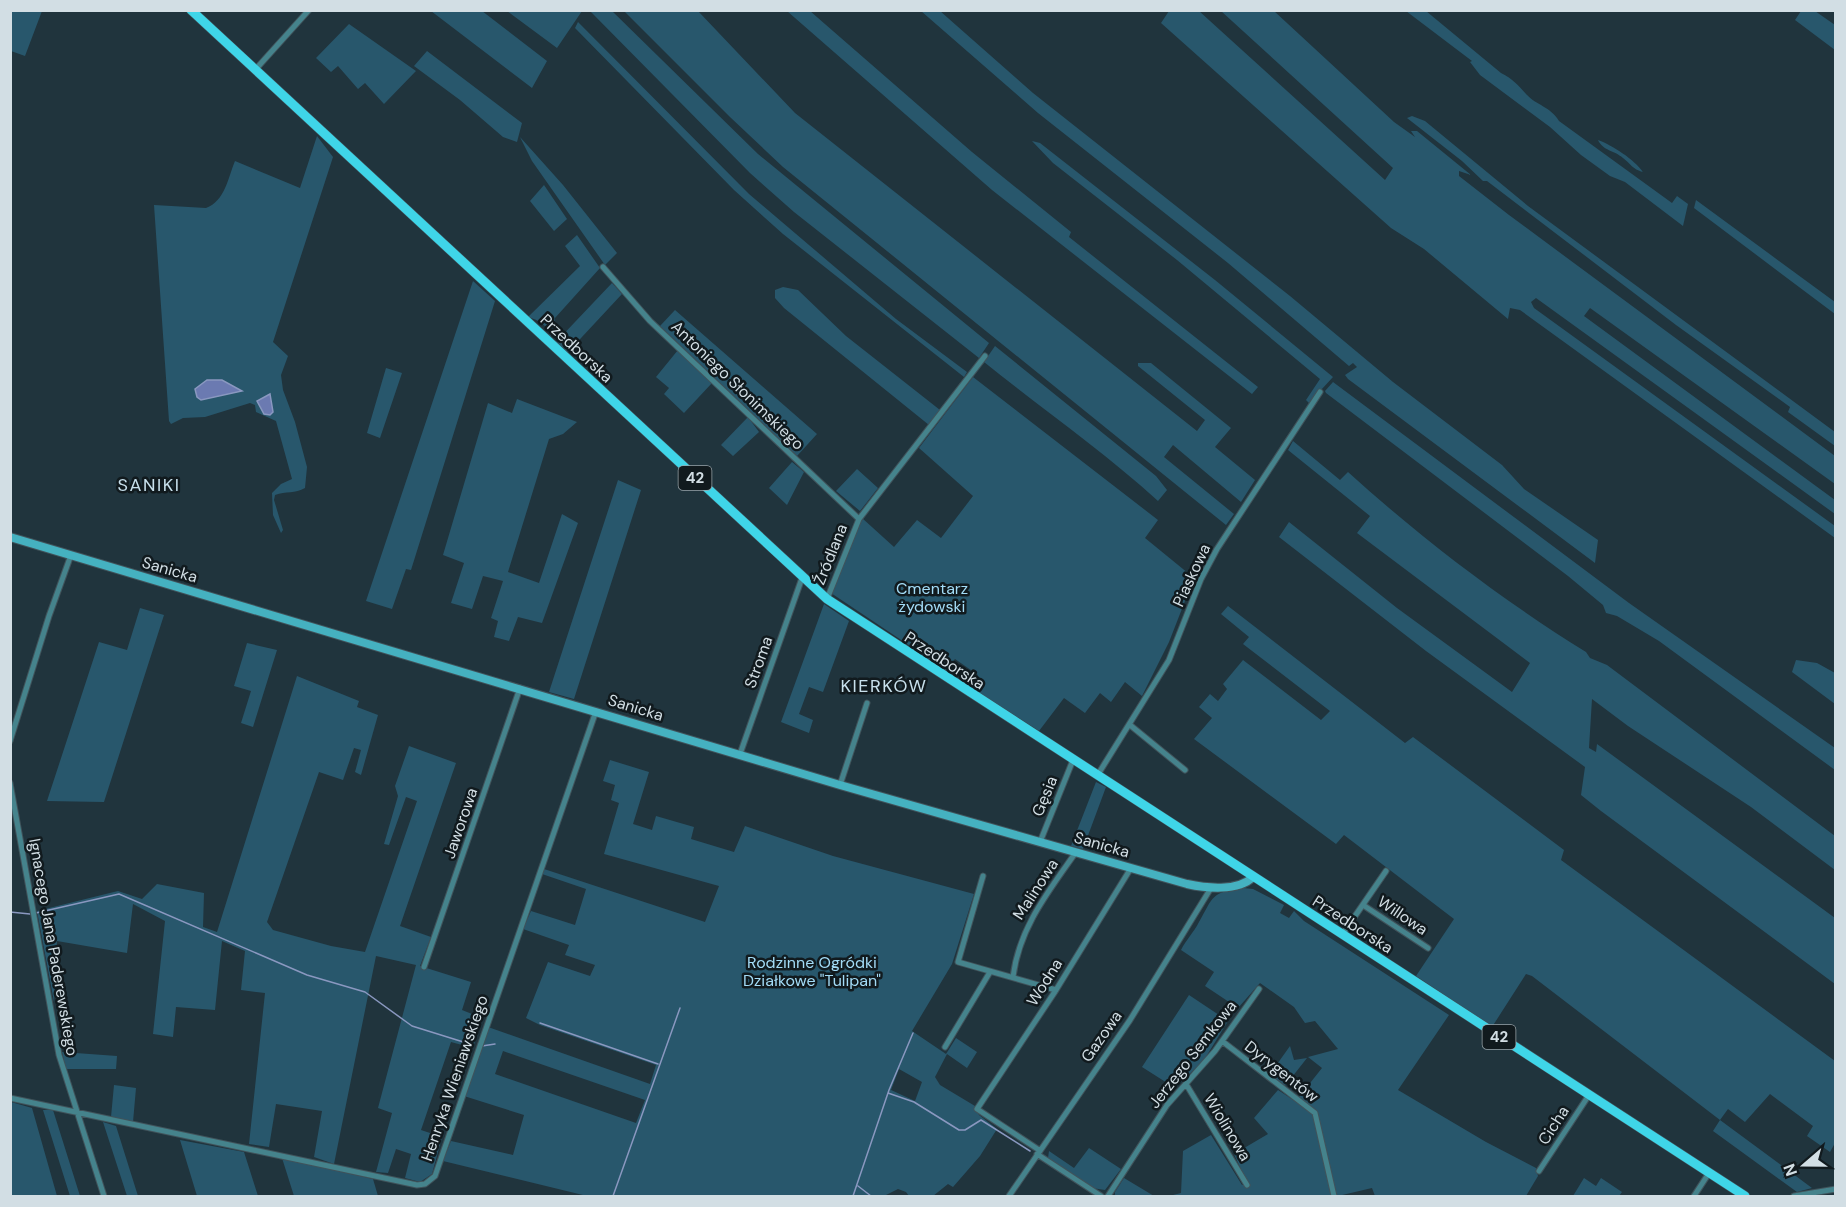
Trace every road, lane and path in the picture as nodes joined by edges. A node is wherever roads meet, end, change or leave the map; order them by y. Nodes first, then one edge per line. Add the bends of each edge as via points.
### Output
1 (191, 10) edge
2 (309, 10) edge
3 (255, 70) junction
4 (603, 267) dead end
5 (985, 356) dead end
6 (1320, 392) dead end
7 (859, 519) junction
8 (10, 537) edge
9 (71, 555) junction
10 (802, 578) junction
11 (827, 599) junction
12 (520, 688) junction
13 (867, 703) dead end
14 (596, 711) junction
15 (1130, 725) junction
16 (10, 741) edge
17 (740, 754) junction
18 (1073, 760) junction
19 (1185, 770) dead end
20 (1097, 776) junction
21 (10, 783) edge
22 (840, 784) junction
23 (1040, 842) junction
24 (1076, 852) junction
25 (1131, 868) junction
26 (1386, 871) dead end
27 (983, 876) dead end
28 (1253, 877) junction
29 (1211, 888) junction
30 (1363, 905) junction
31 (1342, 935) junction
32 (1428, 948) dead end
33 (424, 967) dead end
34 (990, 972) junction
35 (1013, 977) junction
36 (1259, 989) dead end
37 (1056, 990) junction
38 (1222, 1041) junction
39 (945, 1047) dead end
40 (1186, 1084) junction
41 (1589, 1095) junction
42 (10, 1098) edge
43 (77, 1113) junction
44 (1038, 1152) junction
45 (1539, 1171) dead end
46 (1709, 1173) junction
47 (1247, 1185) dead end
48 (1836, 1189) edge
49 (104, 1197) edge
50 (1009, 1197) edge
51 (1101, 1197) edge
52 (1108, 1197) edge
53 (1334, 1197) edge
54 (1695, 1197) edge
55 (1745, 1197) edge
56 (1794, 1197) edge

1 - 3 main road, Przedborska / 42
2 - 3 street
3 - 10 main road, Przedborska / 42
4 - 7 street, Antoniego Słonimskiego via 650,321
5 - 7 street, Źródlana
6 - 15 street, Piaskowa via 1217,549 1169,660
7 - 11 street, Źródlana
8 - 9 street, Sanicka
9 - 12 street, Sanicka
9 - 16 street
10 - 11 main road, Przedborska / 42
10 - 17 street, Stroma
11 - 18 main road, Przedborska / 42
12 - 14 street, Sanicka
12 - 33 street, Jaworowa
13 - 22 street
14 - 17 street, Sanicka
14 - 43 street, Henryka Wieniawskiego via 435,1176 425,1184
15 - 19 street
15 - 20 street, Piaskowa
17 - 22 street, Sanicka
18 - 20 main road, Przedborska / 42
18 - 23 street, Gęsia
20 - 28 main road, Przedborska / 42
21 - 43 street, Ignacego Jana Paderewskiego via 59,1054
22 - 23 street, Sanicka
23 - 24 street, Sanicka
24 - 25 street, Sanicka
24 - 35 street, Malinowa via 1025,928 1015,956
25 - 29 street, Sanicka
25 - 37 street, Wodna
26 - 30 street
27 - 34 street via 958,962
28 - 29 street, Sanicka via 1246,882
28 - 31 main road, Przedborska / 42
29 - 44 street, Gazowa via 1130,1020
30 - 31 street
30 - 32 street, Willowa
31 - 41 main road, Przedborska / 42
34 - 35 street
34 - 39 street
35 - 37 street
36 - 38 street, Jerzego Semkowa
37 - 44 street, Wodna via 977,1109
38 - 40 street, Jerzego Semkowa
38 - 53 street, Dyrygentów via 1315,1113
40 - 47 street, Wiolinowa
40 - 52 street, Jerzego Semkowa via 1167,1105
41 - 45 street, Cicha
41 - 46 main road, Przedborska / 42
42 - 43 street, Henryka Wieniawskiego
43 - 49 street
44 - 50 street, Gazowa
44 - 51 street
46 - 54 street
46 - 55 main road, Przedborska / 42
48 - 56 street

